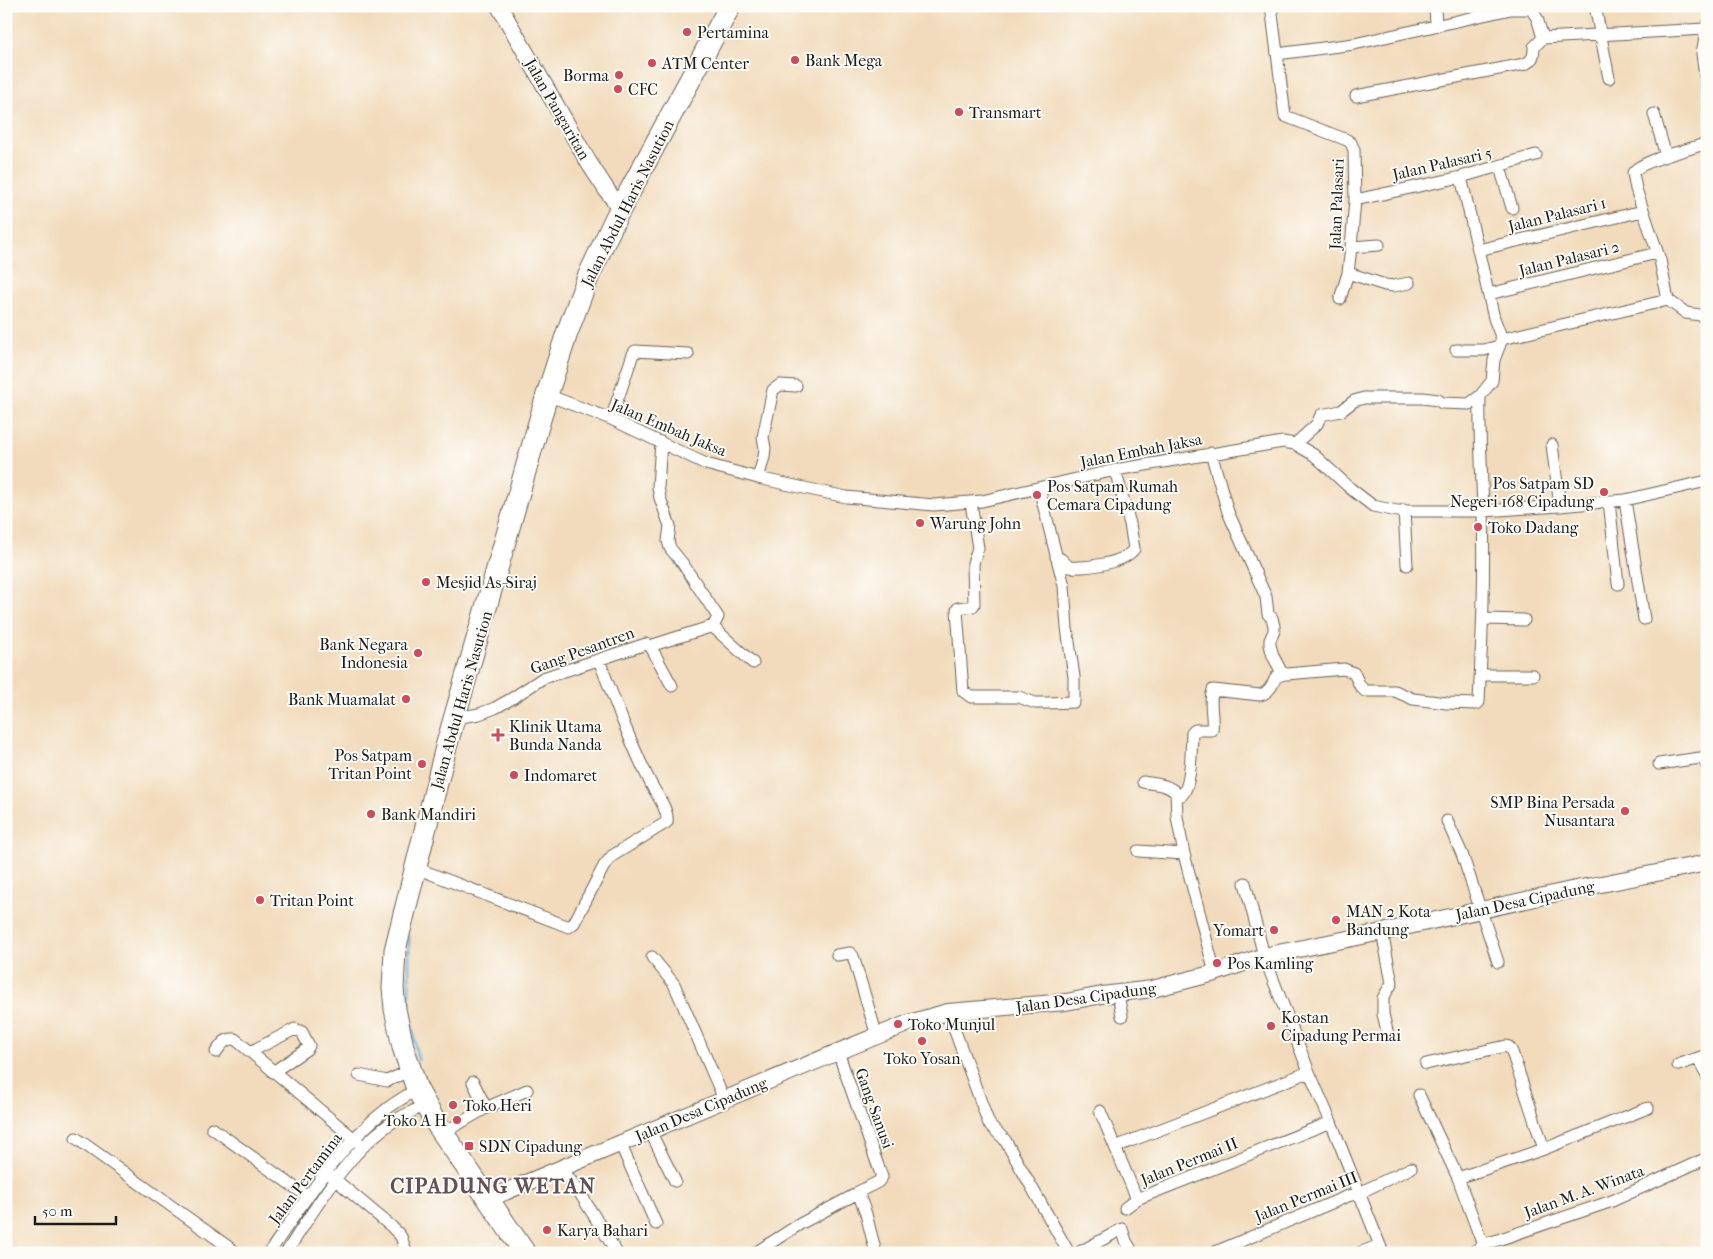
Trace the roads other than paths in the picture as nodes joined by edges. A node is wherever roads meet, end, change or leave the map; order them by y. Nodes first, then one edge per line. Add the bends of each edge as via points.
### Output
1 (499, 6) edge
2 (730, 6) edge
3 (1271, 6) edge
4 (1436, 6) edge
5 (1595, 6) edge
6 (1436, 25) junction
7 (1706, 27) edge
8 (1601, 34) junction
9 (1543, 38) junction
10 (1277, 54) junction
11 (1705, 54) edge
12 (1609, 78) dead end
13 (1707, 89) edge
14 (1356, 96) dead end
15 (1654, 114) dead end
16 (1707, 143) edge
17 (1536, 155) dead end
18 (1666, 156) junction
19 (1500, 167) junction
20 (1461, 178) junction
21 (1355, 200) junction
22 (1512, 208) dead end
23 (621, 209) junction
24 (1643, 211) junction
25 (1379, 245) dead end
26 (1351, 247) junction
27 (1478, 250) junction
28 (1657, 254) junction
29 (1348, 273) junction
30 (1409, 283) dead end
31 (1489, 294) junction
32 (1340, 299) dead end
33 (1668, 300) junction
34 (1707, 316) edge
35 (1500, 343) junction
36 (1456, 350) dead end
37 (688, 354) dead end
38 (796, 386) dead end
39 (547, 395) junction
40 (1480, 396) junction
41 (611, 419) junction
42 (661, 442) junction
43 (1295, 444) junction
44 (1552, 445) dead end
45 (1211, 453) junction
46 (1115, 470) junction
47 (758, 478) junction
48 (1707, 481) edge
49 (1039, 488) junction
50 (1625, 500) junction
51 (1609, 501) junction
52 (971, 503) junction
53 (1560, 506) junction
54 (1404, 510) junction
55 (1483, 511) junction
56 (1056, 557) junction
57 (1407, 565) dead end
58 (1618, 584) dead end
59 (1483, 619) junction
60 (1644, 619) dead end
61 (1524, 620) dead end
62 (713, 626) junction
63 (650, 646) junction
64 (599, 660) junction
65 (753, 663) dead end
66 (1284, 674) junction
67 (1481, 674) junction
68 (1533, 675) dead end
69 (672, 686) dead end
70 (455, 718) junction
71 (1660, 764) dead end
72 (1707, 767) edge
73 (1143, 782) dead end
74 (1177, 795) junction
75 (1446, 821) dead end
76 (1138, 852) dead end
77 (1184, 854) junction
78 (1707, 863) edge
79 (416, 868) junction
80 (1245, 883) dead end
81 (1480, 910) junction
82 (1382, 932) junction
83 (836, 955) dead end
84 (1264, 956) junction
85 (652, 957) dead end
86 (1498, 962) dead end
87 (1215, 973) junction
88 (1118, 994) junction
89 (949, 1015) junction
90 (1122, 1016) dead end
91 (1388, 1035) dead end
92 (877, 1036) junction
93 (216, 1052) dead end
94 (250, 1052) junction
95 (838, 1052) junction
96 (1702, 1056) edge
97 (1426, 1064) dead end
98 (1678, 1065) dead end
99 (273, 1072) junction
100 (1309, 1072) junction
101 (359, 1075) dead end
102 (1707, 1076) edge
103 (473, 1082) dead end
104 (418, 1088) junction
105 (527, 1090) dead end
106 (1419, 1095) dead end
107 (724, 1099) junction
108 (486, 1108) junction
109 (1648, 1108) dead end
110 (1100, 1111) dead end
111 (1331, 1122) junction
112 (212, 1128) dead end
113 (650, 1131) junction
114 (443, 1133) junction
115 (76, 1138) dead end
116 (354, 1139) junction
117 (620, 1144) junction
118 (364, 1147) junction
119 (1115, 1147) junction
120 (1544, 1149) junction
121 (1707, 1158) edge
122 (1411, 1168) dead end
123 (562, 1169) junction
124 (326, 1172) junction
125 (1458, 1178) junction
126 (336, 1179) junction
127 (675, 1182) dead end
128 (1359, 1193) junction
129 (858, 1194) junction
130 (308, 1197) junction
131 (488, 1199) junction
132 (1137, 1199) junction
133 (1125, 1208) dead end
134 (656, 1224) dead end
135 (1483, 1245) junction
136 (1381, 1249) edge
137 (404, 1251) edge
138 (237, 1253) edge
139 (269, 1253) edge
140 (286, 1253) edge
141 (525, 1253) edge
142 (618, 1253) edge
143 (755, 1253) edge
144 (876, 1253) edge
145 (1068, 1253) edge
146 (1078, 1253) edge
147 (1133, 1253) edge
148 (1212, 1253) edge
149 (1359, 1253) edge
150 (1472, 1253) edge

1 - 23 street, Jalan Pangaritan via 589,163
2 - 23 highway, Jalan Abdul Haris Nasution
3 - 10 street, Jalan Palasari
4 - 6 street
5 - 8 street
6 - 9 street via 1529,8 1537,18
6 - 10 street via 1354,44
7 - 8 street
7 - 11 street
8 - 9 street
8 - 12 street
9 - 14 street via 1534,47 1534,57 1524,64
10 - 21 street, Jalan Palasari via 1285,117 1347,140 1353,146
11 - 13 street
15 - 18 street
16 - 18 street
17 - 19 street, Jalan Palasari 5
18 - 24 street via 1633,171
19 - 20 street, Jalan Palasari 5
19 - 22 street
20 - 21 street, Jalan Palasari 5
20 - 27 street
21 - 26 street, Jalan Palasari
23 - 39 highway, Jalan Abdul Haris Nasution via 588,277
24 - 27 street, Jalan Palasari 1
24 - 28 street
25 - 26 street
26 - 29 street, Jalan Palasari
27 - 31 street
28 - 31 street, Jalan Palasari 2
28 - 33 street
29 - 30 street via 1385,285
29 - 32 street, Jalan Palasari
31 - 35 street
33 - 34 street via 1686,313
33 - 35 street
35 - 36 street via 1484,350
35 - 40 street via 1492,381
37 - 41 street via 636,351
38 - 47 street via 780,385 773,390 763,436 766,448
39 - 41 street, Jalan Embah Jaksa
39 - 70 highway, Jalan Abdul Haris Nasution
40 - 43 street via 1474,402 1461,405 1423,398 1360,398 1342,411 1321,416 1317,424
40 - 55 street
41 - 42 street, Jalan Embah Jaksa
42 - 47 street, Jalan Embah Jaksa via 706,464
42 - 62 street via 658,487 670,526 668,541 718,617
43 - 45 street, Jalan Embah Jaksa via 1283,442
43 - 54 street via 1314,455 1373,506
44 - 53 street
45 - 46 street, Jalan Embah Jaksa
45 - 66 street via 1228,512 1266,597 1274,631 1270,645
46 - 49 street, Jalan Embah Jaksa
46 - 56 street via 1134,549 1125,557 1091,566 1069,567
47 - 52 street, Jalan Embah Jaksa via 879,501 934,505
48 - 50 street
49 - 52 street, Jalan Embah Jaksa
49 - 56 street
50 - 51 street
50 - 60 street
51 - 53 street
51 - 58 street
52 - 56 street via 978,548 973,563 974,604 957,610 965,694 1019,697 1040,703 1074,702 1064,586
53 - 55 street
54 - 55 street
54 - 57 street
55 - 59 street
59 - 61 street
59 - 67 street
62 - 63 street
62 - 65 street
63 - 64 street, Gang Pesantren via 641,645
63 - 69 street, Gang Pesantren
64 - 70 street, Gang Pesantren via 537,681 511,699 479,714
64 - 79 street via 615,704 664,808 667,822 612,856 569,927
66 - 67 street via 1344,669 1354,672 1365,691 1395,691 1413,699 1477,704
66 - 74 street via 1276,677 1274,684 1260,695 1213,690 1212,730 1195,730 1192,733 1186,790
67 - 68 street
70 - 79 highway, Jalan Abdul Haris Nasution
71 - 72 street via 1700,758 1705,760
73 - 74 street via 1166,786
74 - 77 street
75 - 81 street
76 - 77 street
77 - 87 street
78 - 81 street, Jalan Desa Cipadung
79 - 104 highway, Jalan Abdul Haris Nasution via 395,950 393,973 395,1009 403,1047
80 - 84 street
81 - 82 street, Jalan Desa Cipadung
81 - 86 street
82 - 84 street, Jalan Desa Cipadung
82 - 91 street via 1392,983 1384,998 1383,1014
83 - 92 street via 850,953 853,956
84 - 87 street, Jalan Desa Cipadung
84 - 100 street
85 - 107 street via 674,984
87 - 88 street, Jalan Desa Cipadung
88 - 89 street, Jalan Desa Cipadung
88 - 90 street
89 - 92 street, Jalan Desa Cipadung via 909,1023
89 - 145 street via 989,1124 1004,1140
92 - 95 street, Jalan Desa Cipadung
93 - 94 street via 229,1038
94 - 99 street
94 - 99 street via 295,1029 302,1032 309,1046 307,1049
95 - 107 street, Jalan Desa Cipadung
95 - 129 street, Gang Sanusi via 882,1174 881,1180
96 - 98 street
96 - 102 street
97 - 120 street via 1509,1046
99 - 116 street
100 - 111 street
100 - 119 street
101 - 104 street
103 - 108 street
104 - 114 highway, Jalan Abdul Haris Nasution
104 - 116 street, Jalan Pertamina via 388,1108
104 - 118 street, Jalan Pertamina via 397,1120
105 - 108 street
106 - 125 street
107 - 113 street, Jalan Desa Cipadung
108 - 114 street
109 - 120 street
110 - 119 street, Jalan Permai II
111 - 128 street
111 - 132 street, Jalan Permai II
112 - 130 street
113 - 117 street, Jalan Desa Cipadung
113 - 127 street
114 - 131 highway, Jalan Abdul Haris Nasution
115 - 138 street
116 - 118 street
116 - 124 street, Jalan Pertamina
117 - 123 street, Jalan Desa Cipadung
117 - 134 street
118 - 126 street, Jalan Pertamina
119 - 132 street, Jalan Permai II
120 - 125 street
121 - 135 street, Jalan M. A. Winata via 1612,1201
122 - 128 street, Jalan Permai III
123 - 131 street, Jalan Desa Cipadung
123 - 142 street
124 - 126 street
124 - 130 street, Jalan Pertamina
125 - 135 street
126 - 137 street via 398,1234
126 - 140 street, Jalan Pertamina
128 - 136 street
128 - 148 street, Jalan Permai III
129 - 143 street via 800,1224
129 - 144 street
130 - 139 street, Jalan Pertamina
131 - 141 highway, Jalan Abdul Haris Nasution
132 - 133 street
135 - 150 street, Jalan M. A. Winata
136 - 149 street
146 - 147 street via 1122,1229

